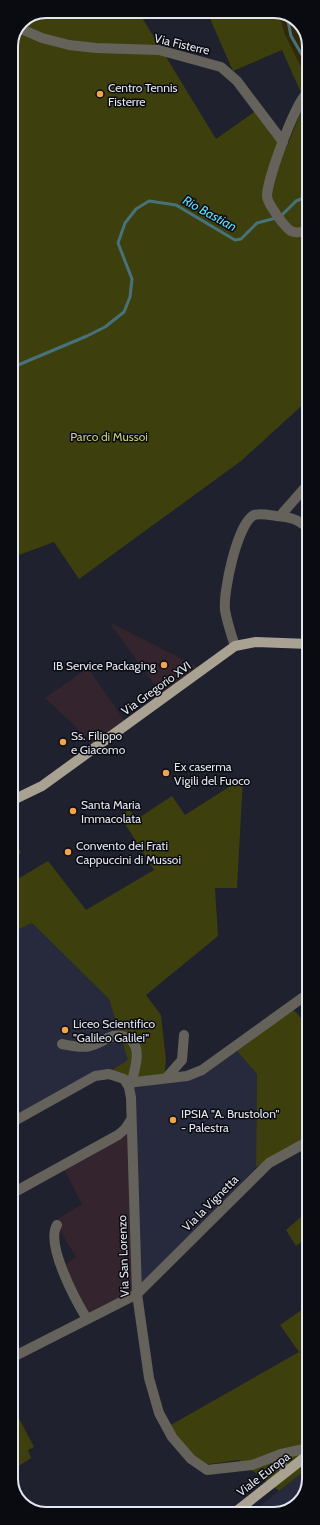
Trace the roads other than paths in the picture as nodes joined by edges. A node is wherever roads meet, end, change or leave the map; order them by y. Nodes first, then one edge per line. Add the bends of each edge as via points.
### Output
1 (23, 30) edge
2 (302, 99) edge
3 (283, 142) junction
4 (302, 232) edge
5 (302, 491) edge
6 (280, 516) junction
7 (302, 524) edge
8 (302, 644) edge
9 (235, 646) junction
10 (18, 798) edge
11 (302, 998) edge
12 (184, 1035) dead end
13 (62, 1044) dead end
14 (167, 1077) junction
15 (129, 1082) junction
16 (18, 1119) edge
17 (131, 1120) junction
18 (302, 1145) edge
19 (18, 1190) edge
20 (56, 1225) dead end
21 (137, 1294) junction
22 (87, 1319) junction
23 (18, 1354) edge
24 (302, 1450) edge
25 (274, 1457) junction
26 (302, 1460) edge
27 (287, 1472) junction
28 (242, 1507) edge

1 - 3 street, Via Fisterre via 69,45 158,50 221,67 237,80
2 - 3 street
3 - 4 street via 267,193 268,202 288,229
5 - 6 street
6 - 7 street
6 - 9 street via 262,514 250,519 234,554 225,603
8 - 9 main road via 256,642
9 - 10 main road, Via Gregorio XVI via 42,786
11 - 14 street via 202,1070 187,1076
12 - 14 street via 182,1060
13 - 15 street, Via San Lorenzo via 91,1046 120,1035 130,1039 137,1050
14 - 15 street
15 - 16 street via 115,1075 96,1076
15 - 17 street, Via San Lorenzo
17 - 19 street via 118,1135
17 - 21 street, Via San Lorenzo
18 - 21 street, Via la Vignetta via 269,1163
20 - 22 street via 54,1233 61,1265 70,1290
21 - 22 street, Via la Vignetta
21 - 25 street, Via San Lorenzo via 154,1400 165,1426 180,1448 207,1470 252,1465
22 - 23 street, Via la Vignetta
24 - 25 street, Via San Lorenzo
25 - 27 street
26 - 27 main road, Viale Europa
27 - 28 main road, Viale Europa

